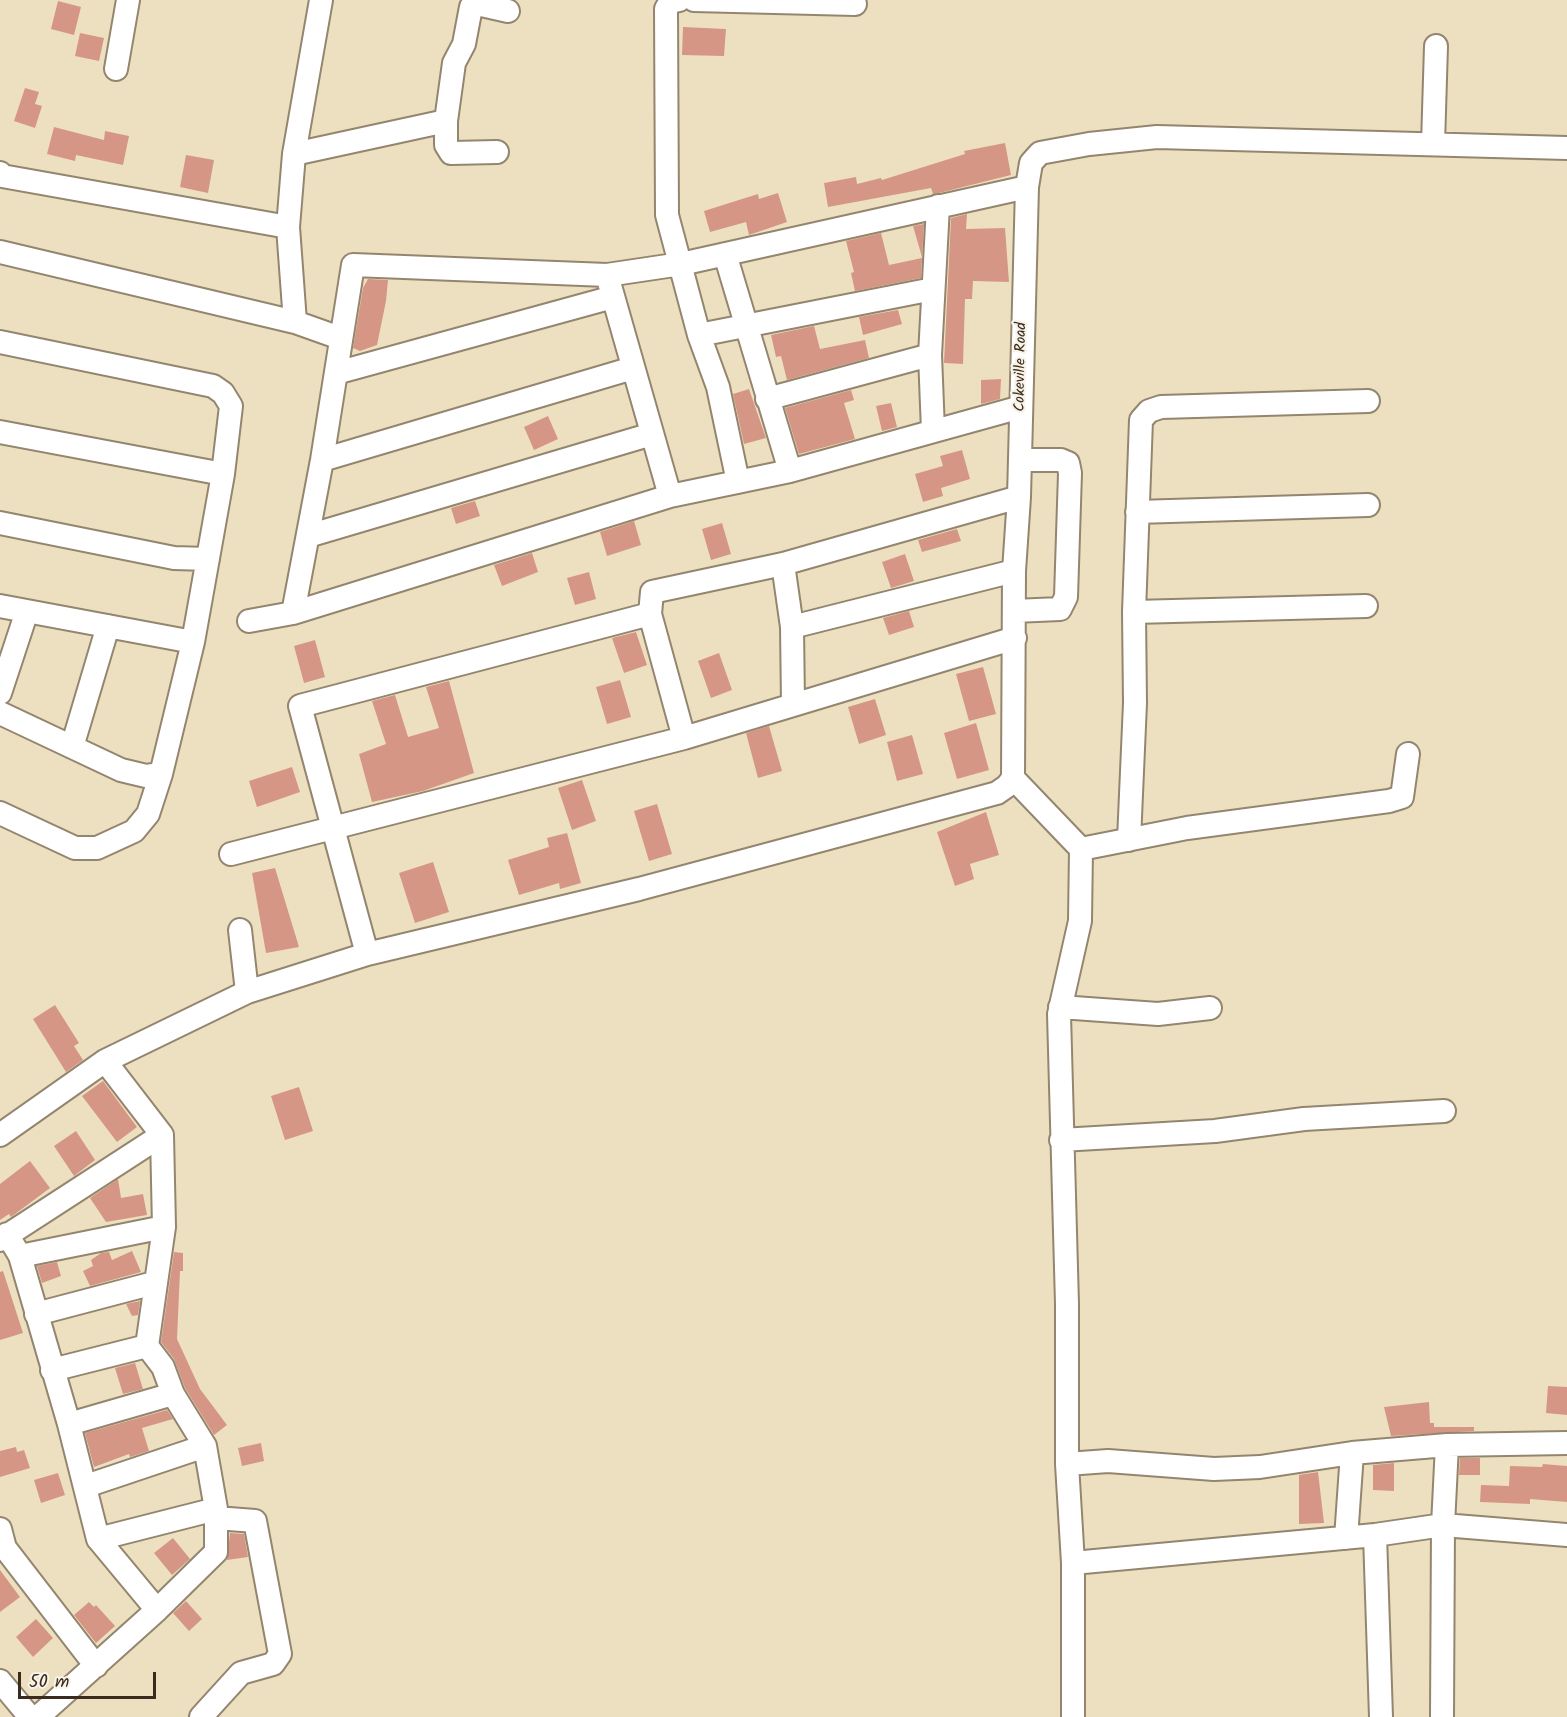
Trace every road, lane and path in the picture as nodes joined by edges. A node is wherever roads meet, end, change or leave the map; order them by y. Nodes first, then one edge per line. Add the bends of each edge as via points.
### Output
1 (128, 0) edge
2 (321, 0) edge
3 (694, 0) edge
4 (670, 3) edge
5 (855, 4) dead end
6 (508, 11) dead end
7 (1436, 46) dead end
8 (116, 69) dead end
9 (446, 121) junction
10 (1433, 144) junction
11 (1567, 148) edge
12 (497, 152) dead end
13 (294, 154) junction
14 (0, 173) edge
15 (1027, 187) junction
16 (938, 206) junction
17 (288, 227) junction
18 (0, 252) edge
19 (725, 254) junction
20 (681, 264) junction
21 (610, 286) junction
22 (933, 289) junction
23 (295, 322) junction
24 (746, 326) junction
25 (699, 335) junction
26 (340, 338) junction
27 (0, 342) edge
28 (930, 355) junction
29 (633, 368) junction
30 (336, 373) junction
31 (767, 399) junction
32 (1368, 401) dead end
33 (1021, 407) junction
34 (933, 431) junction
35 (0, 432) edge
36 (652, 434) junction
37 (322, 459) junction
38 (1020, 460) junction
39 (790, 471) junction
40 (223, 474) junction
41 (738, 482) junction
42 (670, 496) junction
43 (1019, 497) junction
44 (1368, 505) dead end
45 (1137, 512) junction
46 (0, 523) edge
47 (308, 536) junction
48 (208, 559) junction
49 (783, 564) junction
50 (1014, 571) junction
51 (0, 606) edge
52 (1366, 606) dead end
53 (27, 611) junction
54 (1014, 611) junction
55 (1134, 612) junction
56 (293, 613) junction
57 (650, 614) junction
58 (249, 621) dead end
59 (108, 626) junction
60 (792, 627) junction
61 (1014, 638) junction
62 (193, 642) junction
63 (0, 693) edge
64 (793, 704) junction
65 (0, 713) edge
66 (684, 738) junction
67 (72, 747) junction
68 (1408, 754) dead end
69 (161, 774) junction
70 (1013, 778) junction
71 (0, 813) edge
72 (332, 828) junction
73 (1129, 840) junction
74 (1082, 849) junction
75 (231, 854) dead end
76 (240, 930) dead end
77 (367, 954) junction
78 (247, 992) junction
79 (1060, 1007) junction
80 (1210, 1008) dead end
81 (105, 1061) junction
82 (1444, 1111) dead end
83 (0, 1135) edge
84 (162, 1135) junction
85 (1061, 1140) junction
86 (164, 1227) junction
87 (3, 1237) edge
88 (20, 1256) junction
89 (154, 1282) junction
90 (36, 1314) junction
91 (147, 1346) junction
92 (52, 1370) junction
93 (173, 1394) junction
94 (69, 1424) junction
95 (1567, 1443) edge
96 (1447, 1445) junction
97 (205, 1446) junction
98 (1352, 1453) junction
99 (1067, 1464) junction
100 (86, 1486) junction
101 (216, 1514) junction
102 (1443, 1525) junction
103 (0, 1529) edge
104 (1567, 1534) edge
105 (1375, 1535) junction
106 (1346, 1538) junction
107 (98, 1539) junction
108 (1073, 1563) junction
109 (157, 1610) junction
110 (96, 1666) junction
111 (0, 1681) edge
112 (30, 1717) edge
113 (38, 1717) edge
114 (201, 1717) edge
115 (1073, 1717) edge
116 (1381, 1717) edge
117 (1443, 1717) edge

1 - 8 street
2 - 13 street
3 - 5 street
4 - 20 street via 664,196
6 - 9 street via 477,4 471,7 464,44 454,63
7 - 10 street
9 - 12 street via 447,151
9 - 13 street
10 - 11 street
10 - 15 street, Cokeville Road via 1157,137 1040,153 1031,163
13 - 17 street
14 - 17 street
15 - 16 street
15 - 33 street, Cokeville Road
16 - 19 street
16 - 22 street
17 - 23 street
18 - 23 street
19 - 20 street
19 - 24 street
20 - 21 street
20 - 25 street
21 - 26 street via 353,266
21 - 29 street
21 - 30 street
22 - 24 street
22 - 28 street
23 - 26 street
24 - 25 street
24 - 31 street
25 - 41 street via 718,387
26 - 30 street
27 - 40 street via 213,386 231,406
28 - 31 street
28 - 34 street
29 - 36 street
29 - 37 street
30 - 37 street
31 - 39 street
32 - 45 street via 1161,407 1149,411 1141,420
33 - 34 street
33 - 38 street, Cokeville Road
34 - 39 street
35 - 40 street
36 - 42 street
36 - 47 street
37 - 47 street
38 - 43 street, Cokeville Road
38 - 54 street via 1068,463 1066,597 1060,609
39 - 41 street
40 - 48 street
41 - 42 street
42 - 56 street
43 - 49 street
43 - 50 street, Cokeville Road
44 - 45 street
45 - 55 street
46 - 48 street via 174,558
47 - 56 street
48 - 62 street
49 - 57 street via 652,592
49 - 60 street
50 - 54 street, Cokeville Road
50 - 60 street
51 - 53 street
52 - 55 street
53 - 59 street
53 - 63 street
54 - 61 street, Cokeville Road
55 - 73 street
56 - 58 street
57 - 66 street
57 - 72 street via 300,706
59 - 62 street
59 - 67 street
60 - 64 street
61 - 64 street
61 - 70 street, Cokeville Road
62 - 69 street
64 - 66 street
65 - 67 street
66 - 72 street
67 - 69 street via 134,775
68 - 73 street via 1401,797 1389,801 1197,826
69 - 71 street via 148,814 118,840 97,848 75,848
70 - 74 street
70 - 77 street via 997,792 974,799 639,889
72 - 75 street
72 - 77 street
73 - 74 street
74 - 79 street via 1080,921
76 - 78 street
77 - 78 street
78 - 81 street
79 - 80 street via 1158,1014
79 - 85 street
81 - 83 street
81 - 84 street
82 - 85 street
84 - 86 street
84 - 87 street
85 - 99 street
86 - 88 street
86 - 89 street
87 - 88 street
88 - 90 street
89 - 90 street
89 - 91 street
90 - 92 street
91 - 92 street
91 - 93 street via 163,1367
92 - 94 street
93 - 94 street
93 - 97 street
94 - 100 street
95 - 96 street
96 - 98 street
96 - 102 street
97 - 100 street
97 - 101 street
98 - 99 street via 1260,1467 1214,1469 1108,1461
98 - 106 street
99 - 108 street
100 - 107 street via 89,1514
101 - 107 street
101 - 109 street via 216,1552
101 - 114 street via 255,1521 280,1654 273,1664 241,1673
102 - 104 street
102 - 105 street
102 - 117 street
103 - 110 street via 5,1548
105 - 106 street
105 - 116 street
106 - 108 street
107 - 109 street
108 - 115 street
109 - 110 street
110 - 113 street
111 - 112 street

